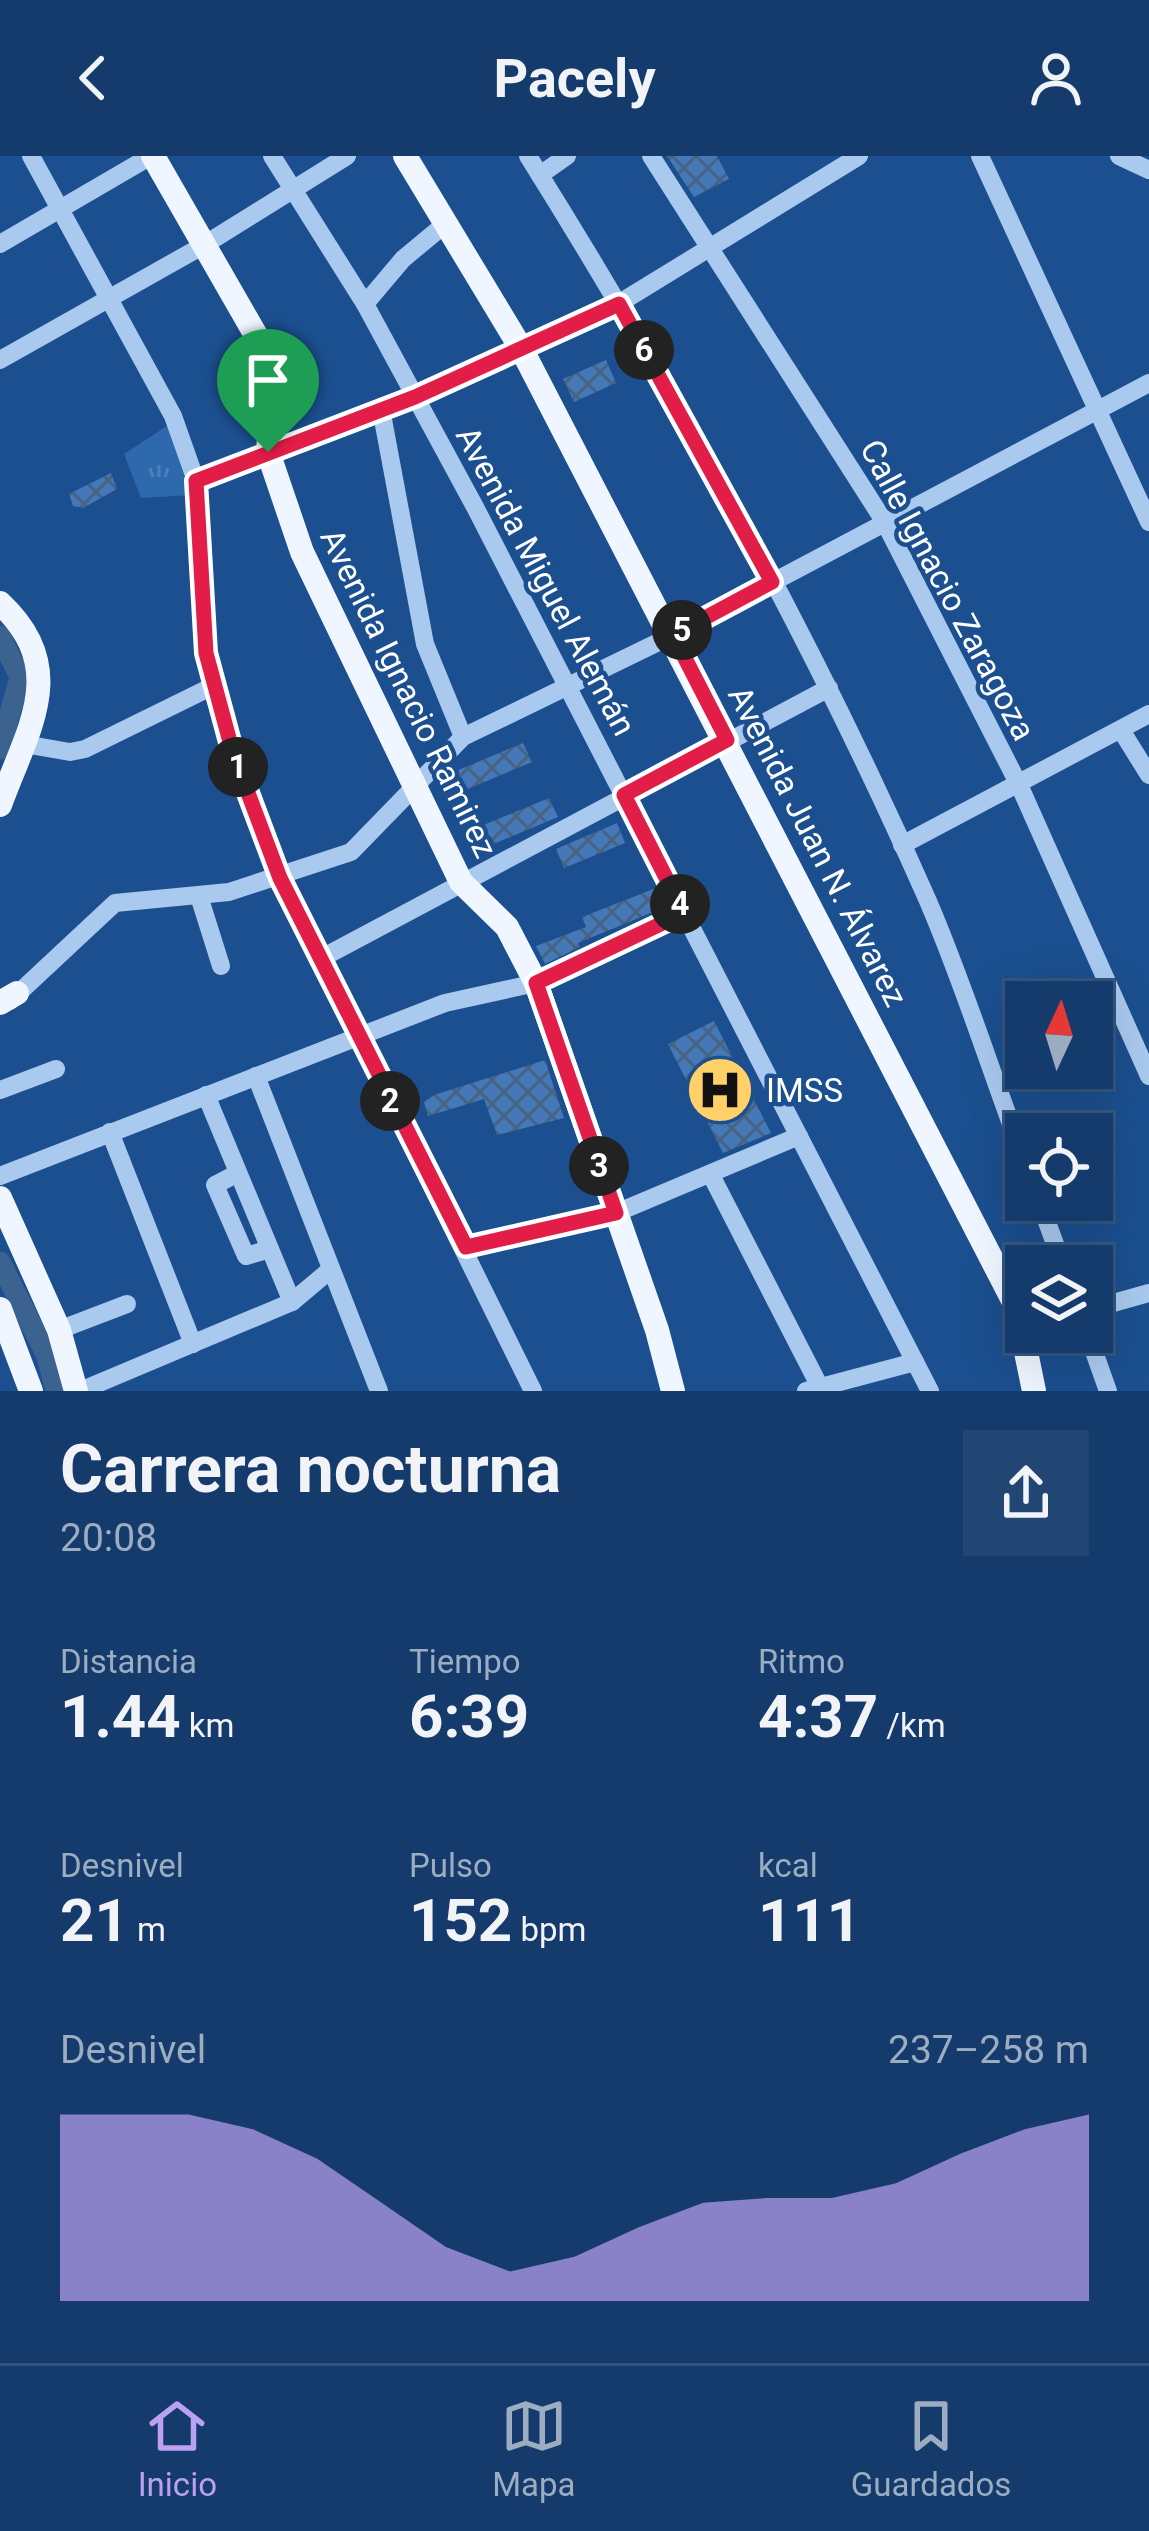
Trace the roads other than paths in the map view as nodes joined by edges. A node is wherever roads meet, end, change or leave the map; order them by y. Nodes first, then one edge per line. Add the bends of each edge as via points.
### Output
1 (31, 156) edge
2 (152, 156) edge
3 (272, 156) edge
4 (347, 156) edge
5 (405, 156) edge
6 (528, 156) edge
7 (567, 156) edge
8 (650, 156) edge
9 (859, 156) edge
10 (980, 156) edge
11 (1119, 156) edge
12 (1149, 170) edge
13 (540, 175) junction
14 (292, 191) junction
15 (62, 209) junction
16 (445, 224) junction
17 (0, 244) edge
18 (204, 245) junction
19 (711, 245) junction
20 (112, 298) junction
21 (365, 304) junction
22 (619, 304) junction
23 (522, 350) junction
24 (0, 360) edge
25 (1149, 382) edge
26 (415, 397) junction
27 (381, 409) junction
28 (1098, 410) junction
29 (268, 452) junction
30 (196, 481) junction
31 (884, 521) junction
32 (1149, 521) edge
33 (772, 582) junction
34 (0, 603) edge
35 (673, 635) junction
36 (211, 687) junction
37 (568, 688) junction
38 (829, 688) junction
39 (1149, 714) edge
40 (1121, 730) junction
41 (463, 737) junction
42 (727, 740) junction
43 (24, 744) junction
44 (1149, 775) edge
45 (415, 784) junction
46 (1020, 787) junction
47 (624, 795) junction
48 (0, 806) edge
49 (902, 844) junction
50 (280, 878) junction
51 (461, 882) junction
52 (199, 896) junction
53 (684, 913) junction
54 (318, 960) junction
55 (221, 966) dead end
56 (536, 983) junction
57 (6, 1002) edge
58 (358, 1039) junction
59 (1147, 1068) edge
60 (56, 1069) dead end
61 (256, 1076) junction
62 (0, 1090) edge
63 (206, 1095) junction
64 (1006, 1113) edge
65 (110, 1132) junction
66 (799, 1136) junction
67 (710, 1175) junction
68 (0, 1176) edge
69 (0, 1198) edge
70 (616, 1213) junction
71 (466, 1247) junction
72 (330, 1270) junction
73 (1005, 1289) edge
74 (1149, 1293) edge
75 (292, 1302) junction
76 (127, 1304) dead end
77 (1113, 1304) edge
78 (0, 1309) edge
79 (59, 1330) junction
80 (193, 1344) junction
81 (1029, 1353) edge
82 (1094, 1353) edge
83 (915, 1362) junction
84 (816, 1390) edge
85 (32, 1391) edge
86 (78, 1391) edge
87 (379, 1391) edge
88 (533, 1391) edge
89 (673, 1391) edge
90 (930, 1391) edge
91 (1034, 1391) edge
92 (1108, 1391) edge

1 - 15 street
2 - 15 street
2 - 18 main road, Avenida Ignacio Ramirez
3 - 14 street, Avenida Miguel Alemán
4 - 14 street
5 - 16 main road, Avenida Juan N. Álvarez
6 - 13 street
7 - 13 street
8 - 19 street, Calle Ignacio Zaragoza
9 - 19 street
10 - 28 street
11 - 12 street
13 - 22 street
14 - 18 street
14 - 21 street, Avenida Miguel Alemán
15 - 17 street
15 - 20 street
16 - 21 street
16 - 23 main road, Avenida Juan N. Álvarez
18 - 20 street
18 - 29 main road, Avenida Ignacio Ramirez via 269,358
19 - 22 street
19 - 31 street, Calle Ignacio Zaragoza
20 - 24 street
20 - 30 street via 173,416
21 - 26 street, Avenida Miguel Alemán
22 - 23 street
22 - 33 street
23 - 26 street
23 - 35 main road, Avenida Juan N. Álvarez
25 - 28 street
26 - 27 street
26 - 37 street, Avenida Miguel Alemán
27 - 29 street
27 - 41 street via 425,644
28 - 31 street
28 - 32 street
29 - 30 street
29 - 45 main road, Avenida Ignacio Ramirez via 302,552
30 - 36 street
31 - 33 street
31 - 46 street, Calle Ignacio Zaragoza
33 - 35 street
33 - 38 street
34 - 43 main road via 38,659 41,681
35 - 37 street
35 - 42 main road, Avenida Juan N. Álvarez
36 - 43 street via 86,749
36 - 50 street
37 - 41 street
37 - 47 street, Avenida Miguel Alemán
38 - 42 street
38 - 49 street
39 - 40 street
40 - 44 street
40 - 46 street
41 - 45 street
42 - 47 street
42 - 73 main road, Avenida Juan N. Álvarez
43 - 48 main road
45 - 50 street via 351,852
45 - 51 main road, Avenida Ignacio Ramirez
46 - 49 street
46 - 59 street, Calle Ignacio Zaragoza
47 - 51 street
47 - 53 street, Avenida Miguel Alemán
49 - 64 street
50 - 52 street
50 - 54 street
51 - 54 street
51 - 56 main road, Avenida Ignacio Ramirez via 507,927
52 - 55 street
52 - 57 street via 115,903
53 - 56 street
53 - 66 street, Avenida Miguel Alemán
54 - 58 street
56 - 58 street via 445,1003
56 - 70 main road, Avenida Ignacio Ramirez
58 - 61 street
58 - 71 street
60 - 62 street
61 - 63 street
61 - 72 street
63 - 65 street
63 - 75 street
65 - 68 street
65 - 80 street
66 - 67 street
66 - 83 street, Avenida Miguel Alemán
67 - 70 street
67 - 84 street
69 - 79 main road
70 - 71 street
70 - 89 main road, Avenida Ignacio Ramirez
71 - 88 street
72 - 75 street
72 - 87 street
74 - 77 street
75 - 80 street
76 - 79 street
78 - 85 main road
79 - 86 main road
80 - 86 street
81 - 91 main road, Avenida Juan N. Álvarez
82 - 92 street
83 - 84 street
83 - 90 street, Avenida Miguel Alemán

